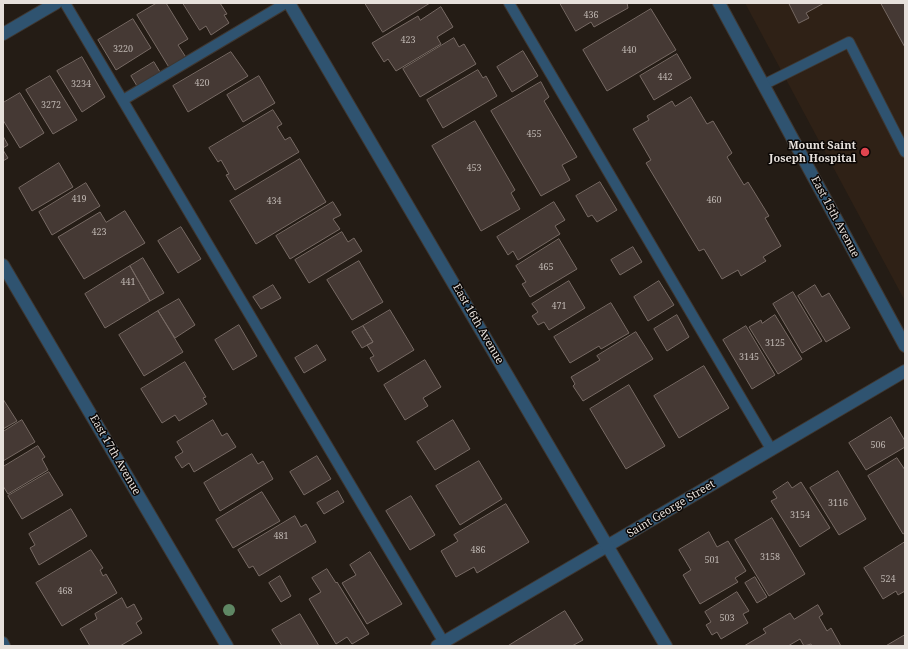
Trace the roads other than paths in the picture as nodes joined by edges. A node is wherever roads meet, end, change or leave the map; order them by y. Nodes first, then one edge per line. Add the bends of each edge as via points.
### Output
1 (56, 3) edge
2 (65, 3) edge
3 (288, 3) edge
4 (509, 3) edge
5 (719, 3) edge
6 (3, 34) edge
7 (763, 85) junction
8 (123, 100) junction
9 (905, 152) edge
10 (3, 265) edge
11 (905, 346) edge
12 (905, 371) edge
13 (771, 449) junction
14 (608, 546) junction
15 (3, 642) edge
16 (442, 645) edge
17 (6, 646) edge
18 (227, 646) edge
19 (666, 646) edge

1 - 6 street
2 - 8 lane
3 - 8 lane
3 - 14 street, East 16th Avenue
4 - 13 lane
5 - 7 street, East 15th Avenue
7 - 9 lane via 849,42
7 - 11 street, East 15th Avenue
8 - 16 lane
10 - 18 street, East 17th Avenue
12 - 13 street, Saint George Street
13 - 14 street, Saint George Street
14 - 16 street, Saint George Street
14 - 19 street, East 16th Avenue
15 - 17 lane

